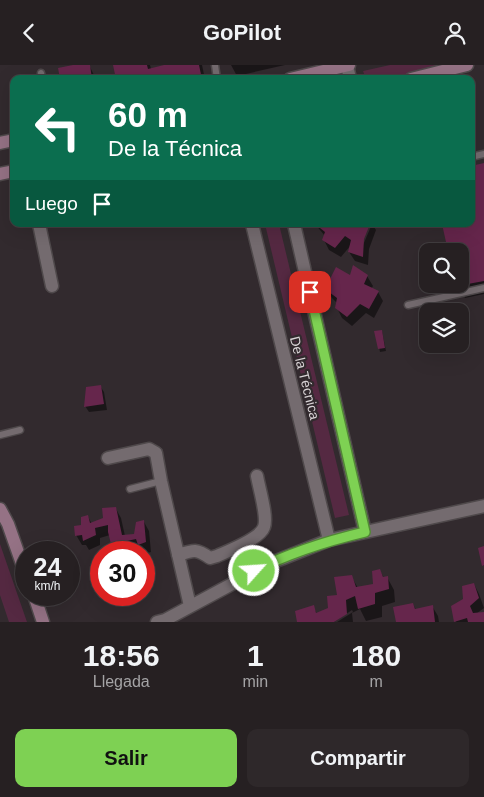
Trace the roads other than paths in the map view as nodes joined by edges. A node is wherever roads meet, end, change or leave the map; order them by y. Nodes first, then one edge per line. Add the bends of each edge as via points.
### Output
1 (347, 65) edge
2 (467, 65) edge
3 (319, 72) edge
4 (307, 75) edge
5 (427, 75) edge
6 (40, 227) edge
7 (253, 227) edge
8 (295, 227) edge
9 (52, 286) dead end
10 (484, 288) edge
11 (408, 305) dead end
12 (20, 430) dead end
13 (0, 435) edge
14 (108, 458) dead end
15 (257, 476) dead end
16 (161, 481) junction
17 (130, 489) dead end
18 (484, 506) edge
19 (0, 509) edge
20 (365, 532) junction
21 (330, 540) junction
22 (15, 544) edge
23 (178, 555) junction
24 (38, 606) edge
25 (190, 607) junction
26 (43, 622) edge
27 (157, 622) edge

1 - 3 main road
2 - 5 main road
3 - 4 main road
6 - 9 street
7 - 21 street, De la Técnica
8 - 20 street, De la Técnica
10 - 11 lane
12 - 13 lane
14 - 16 street via 149,449 156,453
15 - 23 street via 265,516 264,527 257,536 217,557 192,550
16 - 17 lane
16 - 23 street
18 - 20 street
19 - 22 main road
20 - 21 street
21 - 25 street via 271,563
23 - 25 street
24 - 26 main road
25 - 27 street

